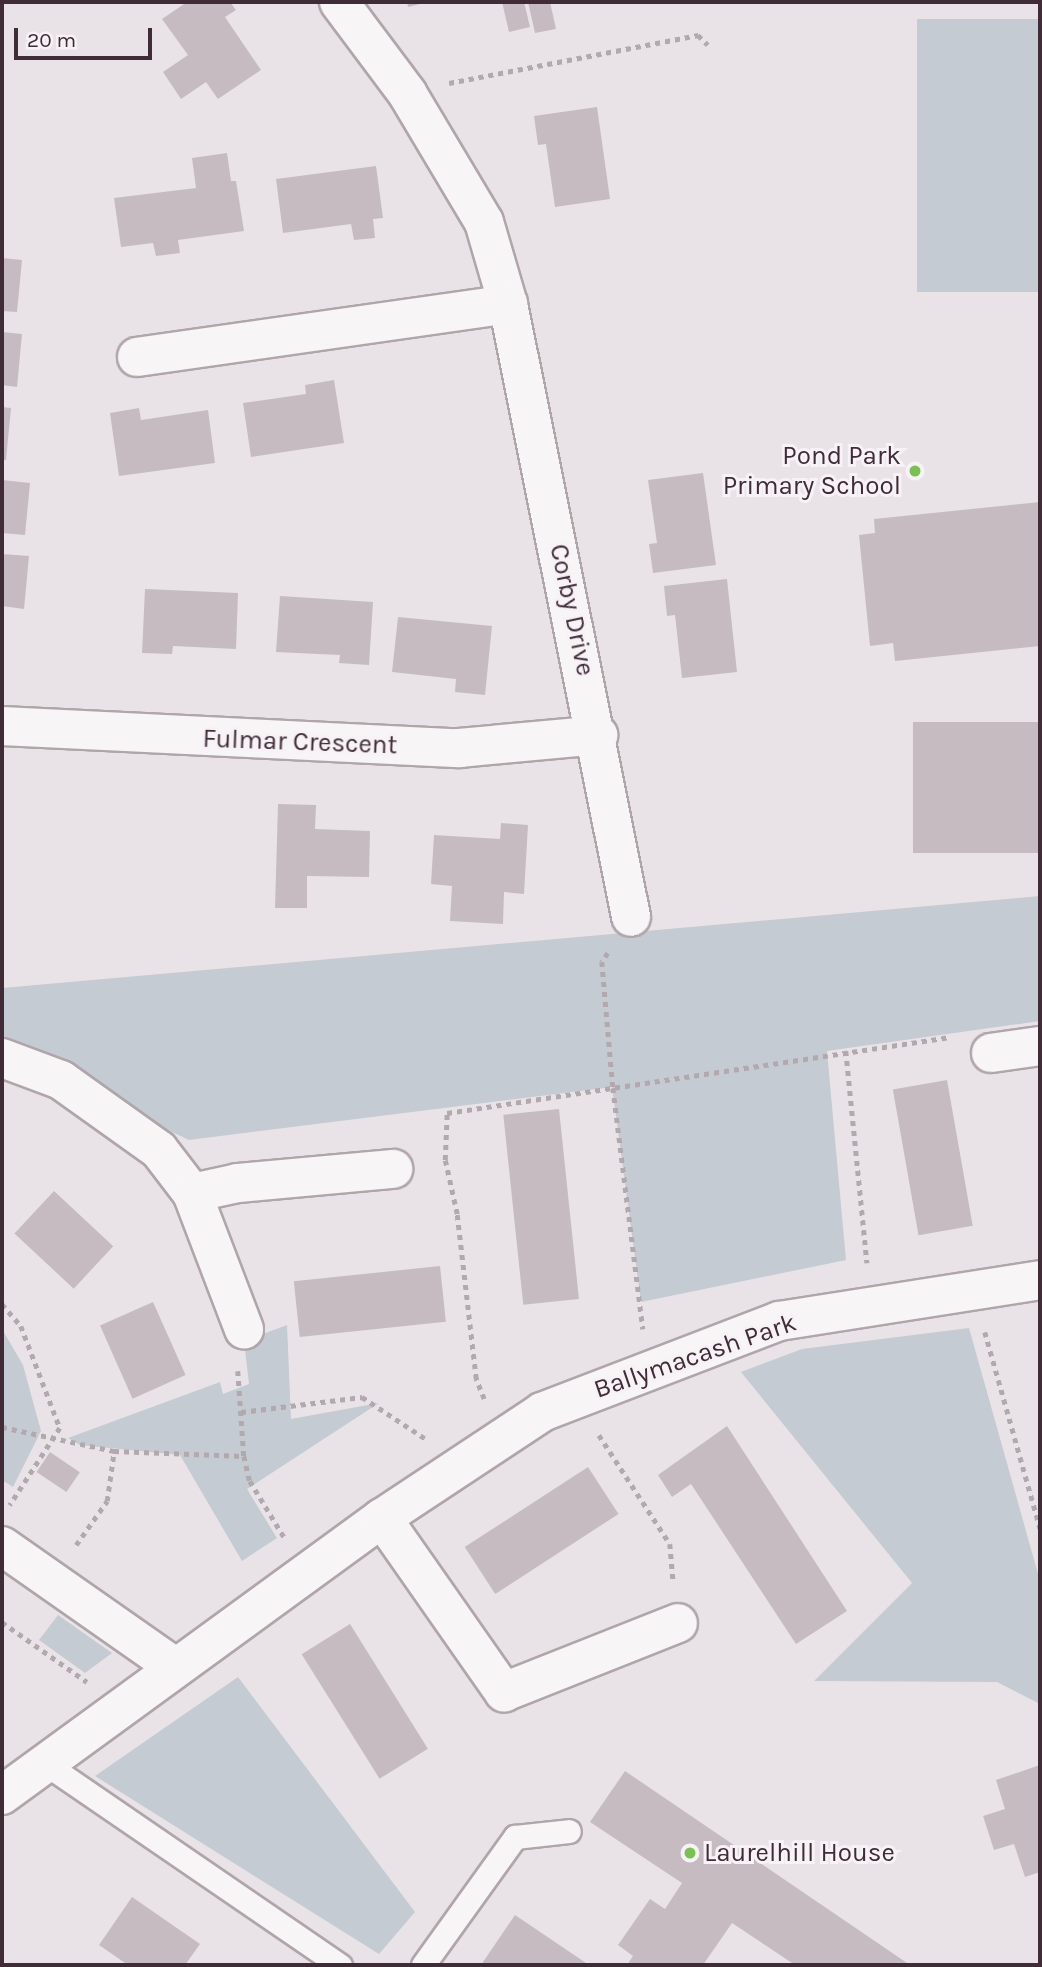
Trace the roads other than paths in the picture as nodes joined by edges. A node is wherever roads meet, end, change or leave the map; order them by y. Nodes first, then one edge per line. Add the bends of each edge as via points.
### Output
1 (339, 2) edge
2 (508, 304) junction
3 (137, 357) dead end
4 (2, 726) edge
5 (598, 735) junction
6 (631, 918) road end
7 (991, 1053) road end
8 (1038, 1056) edge
9 (2, 1058) edge
10 (393, 1170) dead end
11 (192, 1193) junction
12 (1040, 1280) edge
13 (244, 1329) road end
14 (382, 1518) junction
15 (2, 1546) edge
16 (677, 1623) road end
17 (175, 1667) junction
18 (43, 1762) junction
19 (2, 1795) edge
20 (569, 1831) dead end
21 (340, 1965) edge
22 (423, 1965) edge

1 - 2 street, Corby Drive via 407,93 484,222
2 - 3 street
2 - 5 street, Corby Drive
4 - 5 street, Fulmar Crescent via 459,748
5 - 6 street, Corby Drive
7 - 8 street
9 - 11 street via 61,1080 159,1150
10 - 11 street via 238,1183
11 - 13 street
12 - 14 street, Ballymacash Park via 779,1321 542,1412
14 - 16 street via 504,1692
14 - 17 street, Ballymacash Park
15 - 17 street
17 - 18 street, Ballymacash Park
18 - 19 street, Ballymacash Park
18 - 21 lane
20 - 22 lane via 515,1837

